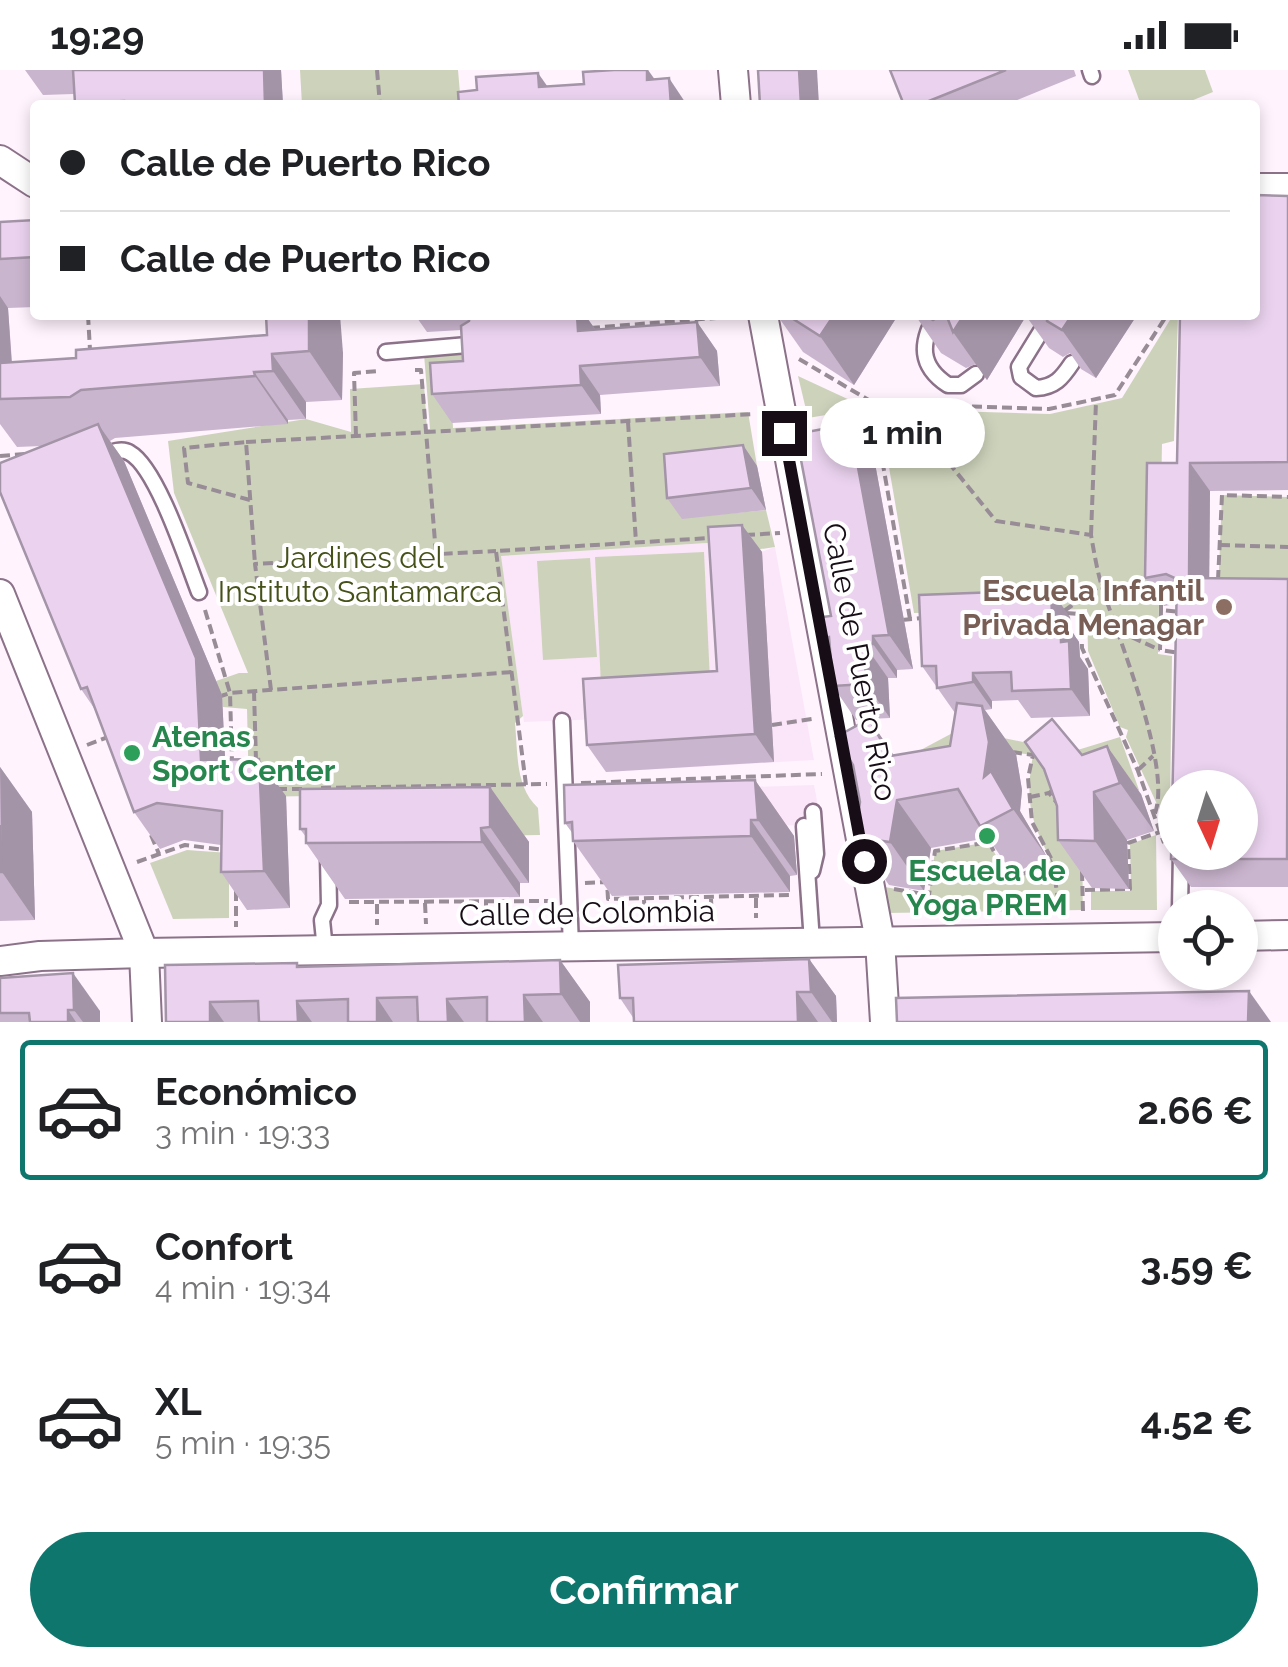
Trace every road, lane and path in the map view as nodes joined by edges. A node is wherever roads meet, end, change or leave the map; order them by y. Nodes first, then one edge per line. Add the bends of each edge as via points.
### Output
1 (378, 70) edge
2 (733, 70) edge
3 (380, 100) edge
4 (736, 100) edge
5 (0, 160) edge
6 (30, 179) edge
7 (1260, 188) edge
8 (1288, 188) edge
9 (88, 320) edge
10 (934, 320) edge
11 (1047, 320) edge
12 (1164, 320) edge
13 (762, 323) edge
14 (580, 329) edge
15 (480, 344) edge
16 (386, 352) dead end
17 (90, 356) edge
18 (1072, 363) dead end
19 (388, 370) dead end
20 (404, 370) dead end
21 (976, 374) dead end
22 (1096, 400) junction
23 (872, 402) junction
24 (901, 404) junction
25 (780, 413) junction
26 (628, 422) junction
27 (427, 434) junction
28 (356, 436) junction
29 (926, 439) junction
30 (246, 442) junction
31 (880, 448) junction
32 (38, 452) edge
33 (0, 456) edge
34 (83, 463) edge
35 (1288, 497) edge
36 (250, 500) junction
37 (802, 532) junction
38 (1091, 534) junction
39 (728, 536) edge
40 (710, 538) edge
41 (636, 542) junction
42 (1220, 545) junction
43 (1288, 546) edge
44 (496, 551) junction
45 (436, 554) junction
46 (256, 564) junction
47 (1101, 585) junction
48 (1162, 590) edge
49 (200, 592) joint
50 (0, 594) edge
51 (1218, 595) edge
52 (1161, 610) junction
53 (1185, 612) edge
54 (910, 618) junction
55 (929, 618) edge
56 (892, 622) dead end
57 (1118, 631) junction
58 (1160, 650) junction
59 (1184, 653) edge
60 (12, 656) edge
61 (512, 672) junction
62 (271, 690) junction
63 (254, 691) junction
64 (230, 692) junction
65 (213, 699) dead end
66 (835, 712) junction
67 (562, 721) dead end
68 (772, 725) dead end
69 (106, 728) edge
70 (998, 750) dead end
71 (64, 753) junction
72 (1152, 756) junction
73 (256, 770) edge
74 (232, 771) edge
75 (1138, 771) junction
76 (846, 773) junction
77 (1062, 783) edge
78 (526, 784) junction
79 (565, 784) junction
80 (276, 789) dead end
81 (1049, 793) junction
82 (1030, 798) junction
83 (1061, 807) edge
84 (813, 812) dead end
85 (1154, 816) junction
86 (145, 820) edge
87 (804, 826) dead end
88 (1158, 827) edge
89 (1158, 833) edge
90 (234, 851) edge
91 (159, 854) junction
92 (1052, 860) junction
93 (1082, 863) edge
94 (1174, 870) edge
95 (1180, 870) edge
96 (112, 872) junction
97 (235, 884) edge
98 (569, 884) junction
99 (868, 885) junction
100 (1180, 885) junction
101 (808, 886) junction
102 (329, 889) junction
103 (1083, 890) junction
104 (1180, 890) edge
105 (792, 896) dead end
106 (569, 901) junction
107 (322, 920) junction
108 (1288, 935) edge
109 (1158, 936) edge
110 (1258, 936) edge
111 (1074, 938) junction
112 (880, 941) junction
113 (812, 942) junction
114 (571, 946) junction
115 (325, 950) junction
116 (237, 952) junction
117 (144, 953) junction
118 (0, 962) edge
119 (147, 1022) edge
120 (885, 1022) edge

1 - 3 path
2 - 4 street
5 - 6 street
7 - 8 street
9 - 17 path
10 - 21 lane via 923,342 929,368 948,385 962,385
11 - 18 lane via 1019,367 1021,376 1042,388 1061,380
12 - 22 path via 1115,395
13 - 14 path
13 - 23 path
13 - 25 street, Calle de Puerto Rico
15 - 16 lane
19 - 28 path via 354,373
20 - 27 path via 421,370
22 - 24 path via 1049,409
22 - 38 path
23 - 24 path
23 - 31 path
24 - 29 path
25 - 26 path
25 - 37 street, Calle de Puerto Rico via 795,452
26 - 27 path
26 - 41 path
27 - 28 path
27 - 45 path
28 - 30 path
29 - 31 path
29 - 38 path via 996,521
30 - 36 path
30 - 36 path via 184,448 188,482
31 - 54 path
32 - 33 path
34 - 49 lane via 129,451 149,470
35 - 42 path via 1222,495
36 - 46 path
37 - 39 path
37 - 66 street, Calle de Puerto Rico
38 - 47 path
40 - 41 path
41 - 44 path
42 - 43 path
42 - 51 path
44 - 45 path
44 - 61 path
45 - 46 path
46 - 62 path
47 - 57 path
47 - 75 path via 1060,613 1081,614 1082,648
48 - 52 path
49 - 64 path
50 - 60 street
52 - 53 path
52 - 58 path
54 - 55 path
54 - 56 path
57 - 58 path
57 - 72 path via 1150,728
58 - 59 path
60 - 71 street
61 - 62 path
61 - 78 path
62 - 63 path
63 - 64 path
63 - 73 path
64 - 65 path
64 - 74 path
66 - 68 path
66 - 76 street, Calle de Puerto Rico
67 - 79 lane
69 - 71 path via 111,736
70 - 82 path via 1033,755
71 - 96 street
72 - 75 path
72 - 85 path via 1160,803
75 - 85 path
76 - 79 path
76 - 99 street, Calle de Puerto Rico
77 - 81 path
78 - 79 path
78 - 80 path
79 - 98 lane
81 - 82 path
81 - 83 path
82 - 92 path via 1032,822
84 - 101 lane via 816,854
85 - 88 path
86 - 91 path
87 - 101 lane
89 - 103 path via 1128,844 1130,890
90 - 91 path via 185,845
91 - 96 path
92 - 99 path via 1009,882 988,842 935,851 929,895
92 - 111 path
93 - 103 path
94 - 100 path
95 - 100 lane
96 - 117 street
97 - 116 path
98 - 105 path via 607,882 608,899
98 - 106 lane
99 - 112 street, Calle de Puerto Rico
100 - 104 lane
101 - 113 lane
102 - 106 path via 341,888 341,902
102 - 107 lane
102 - 107 lane via 323,837
103 - 111 path
106 - 114 lane
107 - 115 lane
108 - 110 street
109 - 111 street, Calle de Colombia
111 - 112 street, Calle de Colombia
112 - 113 street, Calle de Colombia
112 - 120 street, Calle de Puerto Rico
113 - 114 street, Calle de Colombia
114 - 115 street, Calle de Colombia
115 - 116 street, Calle de Colombia
116 - 117 street, Calle de Colombia
117 - 118 street, Calle de Colombia
117 - 119 street

